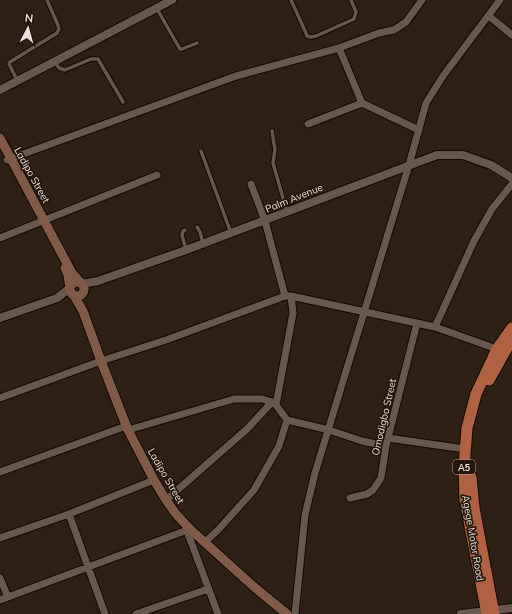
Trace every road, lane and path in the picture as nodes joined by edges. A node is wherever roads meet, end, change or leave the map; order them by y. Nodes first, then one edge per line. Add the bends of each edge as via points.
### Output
1 (47, 0) edge
2 (172, 0) edge
3 (291, 0) edge
4 (351, 0) edge
5 (422, 0) edge
6 (500, 0) edge
7 (160, 4) edge
8 (489, 16) junction
9 (512, 35) edge
10 (197, 43) dead end
11 (339, 48) junction
12 (54, 61) junction
13 (17, 80) junction
14 (0, 90) edge
15 (123, 102) dead end
16 (362, 103) junction
17 (308, 124) dead end
18 (419, 130) junction
19 (272, 131) dead end
20 (0, 138) edge
21 (0, 146) edge
22 (201, 151) dead end
23 (9, 159) junction
24 (409, 165) junction
25 (157, 175) dead end
26 (512, 178) edge
27 (251, 184) dead end
28 (512, 184) edge
29 (286, 212) junction
30 (43, 221) junction
31 (265, 221) junction
32 (197, 228) dead end
33 (185, 230) dead end
34 (231, 233) junction
35 (0, 238) edge
36 (203, 244) junction
37 (186, 250) junction
38 (83, 287) junction
39 (72, 291) junction
40 (288, 296) junction
41 (83, 311) junction
42 (364, 311) junction
43 (0, 318) edge
44 (417, 323) junction
45 (435, 327) junction
46 (512, 328) edge
47 (512, 339) edge
48 (497, 349) junction
49 (101, 361) junction
50 (0, 398) edge
51 (274, 404) junction
52 (287, 420) junction
53 (127, 428) junction
54 (328, 430) junction
55 (388, 438) junction
56 (386, 446) junction
57 (465, 449) junction
58 (0, 472) edge
59 (154, 480) junction
60 (350, 498) dead end
61 (166, 500) junction
62 (69, 514) junction
63 (189, 530) junction
64 (0, 538) edge
65 (205, 542) junction
66 (88, 568) junction
67 (0, 578) edge
68 (208, 588) junction
69 (8, 597) junction
70 (0, 600) edge
71 (512, 608) edge
72 (490, 612) edge
73 (105, 614) edge
74 (136, 614) edge
75 (218, 614) edge
76 (287, 614) edge
77 (295, 614) edge
78 (461, 614) edge

1 - 13 lane via 59,29 57,33 10,62
2 - 7 street
3 - 4 lane via 307,36 311,37 354,19 356,12
5 - 11 street via 406,22 394,30
6 - 8 street
7 - 10 lane via 180,49
7 - 12 street
8 - 9 street
8 - 18 street via 443,76 426,104
11 - 16 street
11 - 23 street via 236,76
12 - 13 street
12 - 15 lane via 59,68 65,70 91,59 98,59
13 - 14 street
16 - 17 street
16 - 18 street
18 - 24 street
19 - 29 lane via 275,150 273,163
20 - 23 main road, Ladipo Street
21 - 23 main road, Ladipo Street
22 - 34 lane
23 - 30 main road, Ladipo Street
24 - 26 street, Palm Avenue via 437,155 463,155 491,165
24 - 29 street, Palm Avenue
24 - 42 street
25 - 30 street
27 - 31 street
28 - 45 street via 492,209 474,241
29 - 31 street, Palm Avenue
30 - 35 street
30 - 38 main road, Ladipo Street via 72,273
30 - 39 main road, Ladipo Street via 68,275
31 - 34 street, Palm Avenue
31 - 40 street
32 - 36 lane
33 - 37 lane via 182,235
34 - 36 street, Palm Avenue
36 - 37 street, Palm Avenue
37 - 38 street, Palm Avenue
38 - 39 main road via 80,295 76,296
38 - 41 main road, Ladipo Street
39 - 41 main road, Ladipo Street
39 - 43 street
40 - 42 street
40 - 49 street
40 - 51 street via 293,313
41 - 49 main road, Ladipo Street
42 - 44 street
42 - 54 street
44 - 45 street
44 - 55 street, Omodigbo Street
45 - 48 street
46 - 48 highway, Agege Motor Road / A5
47 - 72 highway, Agege Motor Road / A5 via 489,380 478,407 472,444 470,474
48 - 57 highway, Agege Motor Road / A5 via 476,394 467,428
49 - 50 street
49 - 53 main road, Ladipo Street
51 - 52 street
51 - 53 street via 262,399 234,399
51 - 61 street
52 - 54 street
52 - 65 street via 279,446 254,490
53 - 58 street
53 - 59 main road, Ladipo Street
54 - 56 street
54 - 77 street via 305,516
55 - 56 street, Omodigbo Street
55 - 57 street
56 - 60 street, Omodigbo Street via 381,478 373,490
57 - 72 highway, Agege Motor Road / A5 via 465,500
59 - 61 main road, Ladipo Street
59 - 62 street
61 - 63 main road, Ladipo Street
62 - 64 street
62 - 66 street
63 - 65 main road, Ladipo Street
63 - 66 street
63 - 68 street
65 - 76 main road, Ladipo Street via 252,586
66 - 69 street
66 - 73 street
67 - 69 street
68 - 74 street
68 - 75 street
69 - 70 street
71 - 72 street
72 - 78 street

